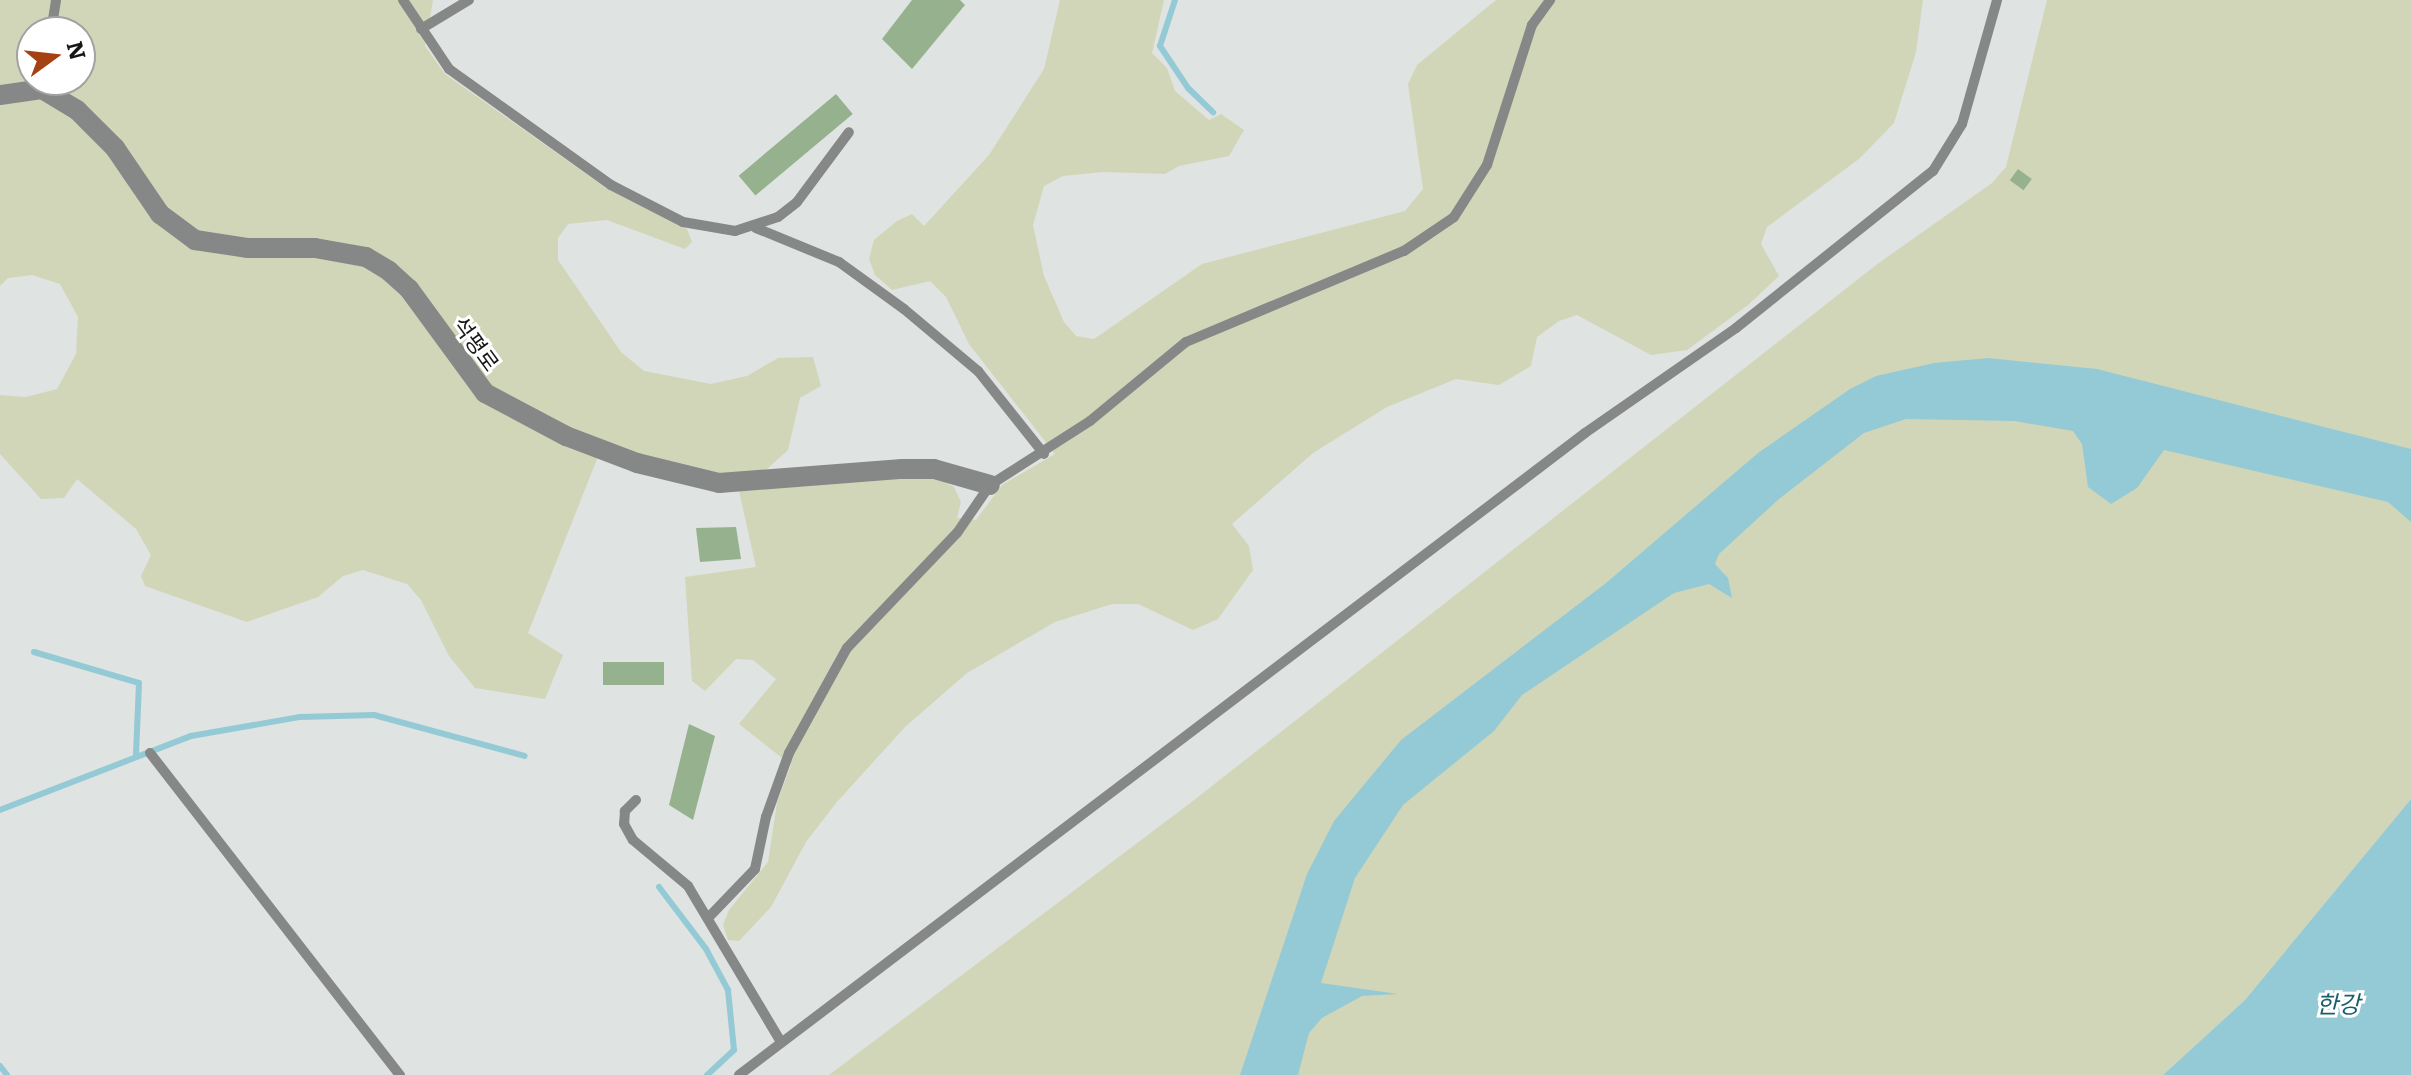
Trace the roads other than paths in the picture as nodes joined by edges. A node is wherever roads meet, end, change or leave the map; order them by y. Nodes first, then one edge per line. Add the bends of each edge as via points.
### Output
1 (403, 0) edge
2 (469, 0) edge
3 (1550, 0) edge
4 (1997, 0) edge
5 (421, 29) junction
6 (57, 96) edge
7 (849, 132) dead end
8 (756, 228) junction
9 (1044, 454) junction
10 (990, 485) junction
11 (150, 753) dead end
12 (636, 800) dead end
13 (708, 918) junction
14 (781, 1042) junction
15 (400, 1075) edge
16 (739, 1075) edge

1 - 5 lane
2 - 5 lane
3 - 9 lane via 1527,39 1487,165 1454,217 1404,251 1186,342
4 - 14 lane via 1962,124 1933,171 1736,328 1585,433
5 - 8 lane via 449,69 611,185 683,222 714,231
6 - 10 street, 석평로 via 97,127 174,229 195,240 248,248 315,248 366,257 409,289 485,393 566,436 637,463 719,483 934,469
7 - 8 lane via 797,202
8 - 9 lane via 839,262 904,309 978,371
9 - 10 lane
10 - 13 lane via 957,533 847,648 789,753 766,817 755,869
11 - 15 lane
12 - 13 lane via 625,811 624,824 633,840 679,876
13 - 14 lane
14 - 16 lane

